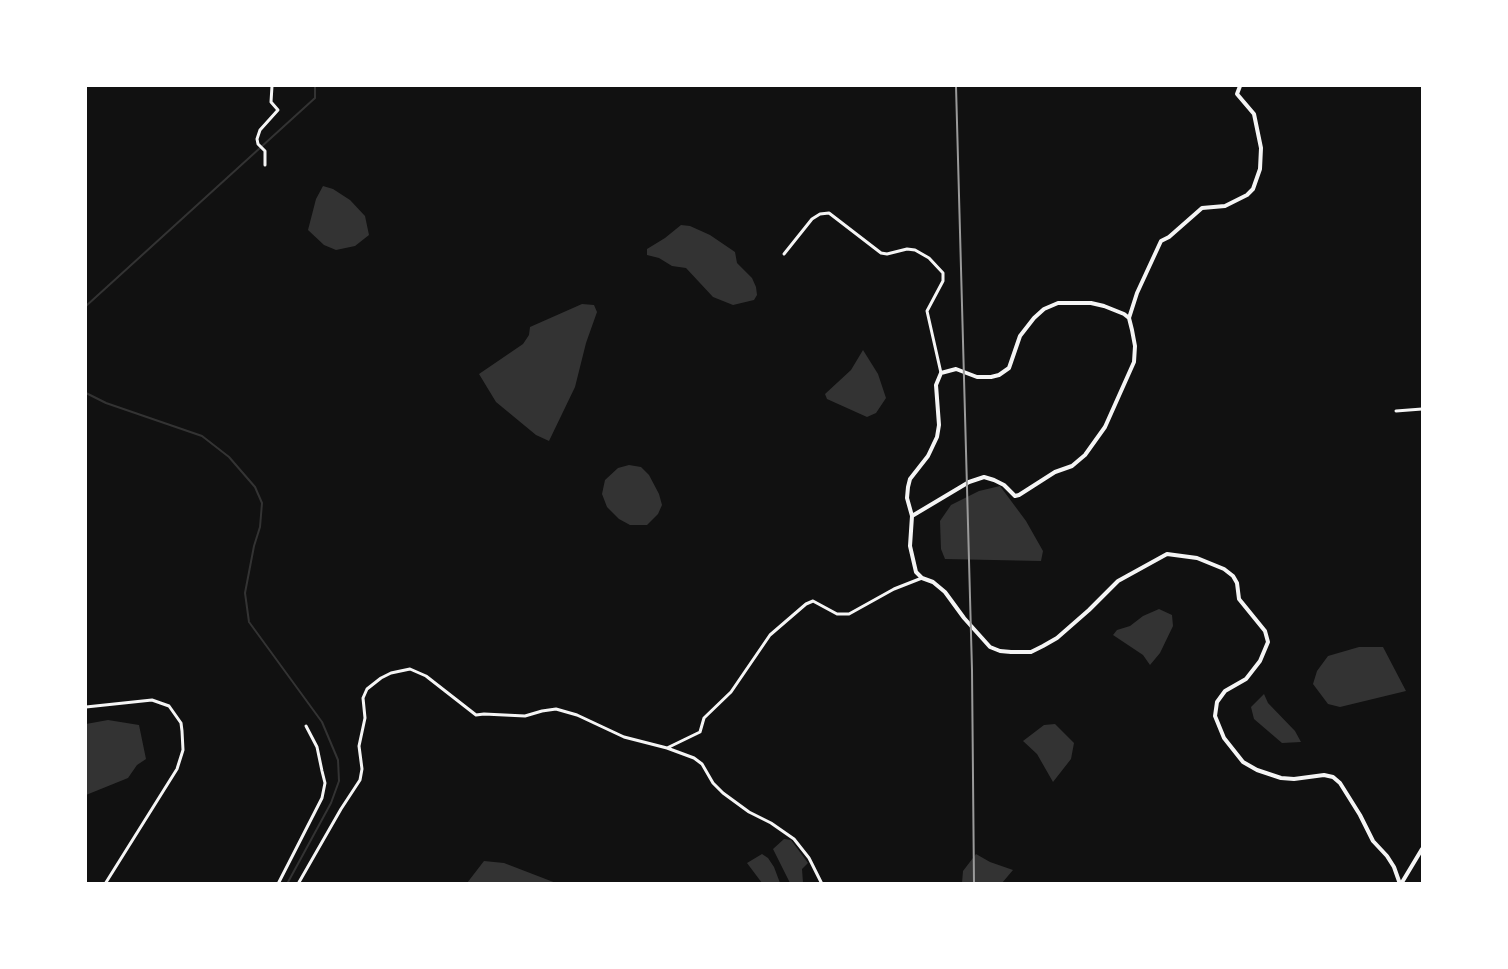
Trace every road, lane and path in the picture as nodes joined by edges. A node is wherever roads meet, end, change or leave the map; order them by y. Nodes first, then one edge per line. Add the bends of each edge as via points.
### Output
1 (272, 86) edge
2 (1240, 86) edge
3 (266, 165) dead end
4 (784, 254) dead end
5 (1129, 318) junction
6 (941, 373) junction
7 (1422, 409) edge
8 (1396, 411) dead end
9 (912, 516) junction
10 (922, 578) junction
11 (86, 707) edge
12 (306, 726) dead end
13 (667, 748) junction
14 (1422, 849) edge
15 (105, 884) edge
16 (278, 884) edge
17 (298, 884) edge
18 (822, 884) edge
19 (1400, 884) edge

1 - 3 street via 272,102 278,111 257,139 265,151
2 - 5 street via 1237,94 1254,114 1262,148 1253,189 1225,206 1202,208 1161,241
4 - 6 street via 812,219 829,213 881,253 907,249 929,258 943,273 943,281 927,311
5 - 6 street via 1091,303 1058,303 1034,318 1020,336 1009,368 999,375 977,377 956,369
5 - 9 street via 1134,362 1105,427 1085,455 1019,495 984,477
6 - 9 street via 936,390 937,437 908,487
7 - 8 street
9 - 10 street via 910,546 916,572
10 - 13 street via 894,588 849,614 837,614 813,601 806,603 770,635 731,692 704,718 700,732
10 - 19 street via 945,592 990,647 1031,652 1057,638 1118,581 1167,554 1197,558 1224,569 1233,576 1239,599 1265,631 1268,642 1246,679 1226,691 1217,702 1215,716 1224,738 1243,762 1257,771 1281,778 1333,777 1394,867
11 - 15 street via 152,700 169,706 182,731 183,750 177,770
12 - 16 street via 317,747 325,783 322,798
13 - 17 street via 624,737 556,709 525,716 476,715 426,676 410,669 391,673 367,689 363,698 366,717 358,746 360,780
13 - 18 street via 694,758 723,793 794,839
14 - 19 street

